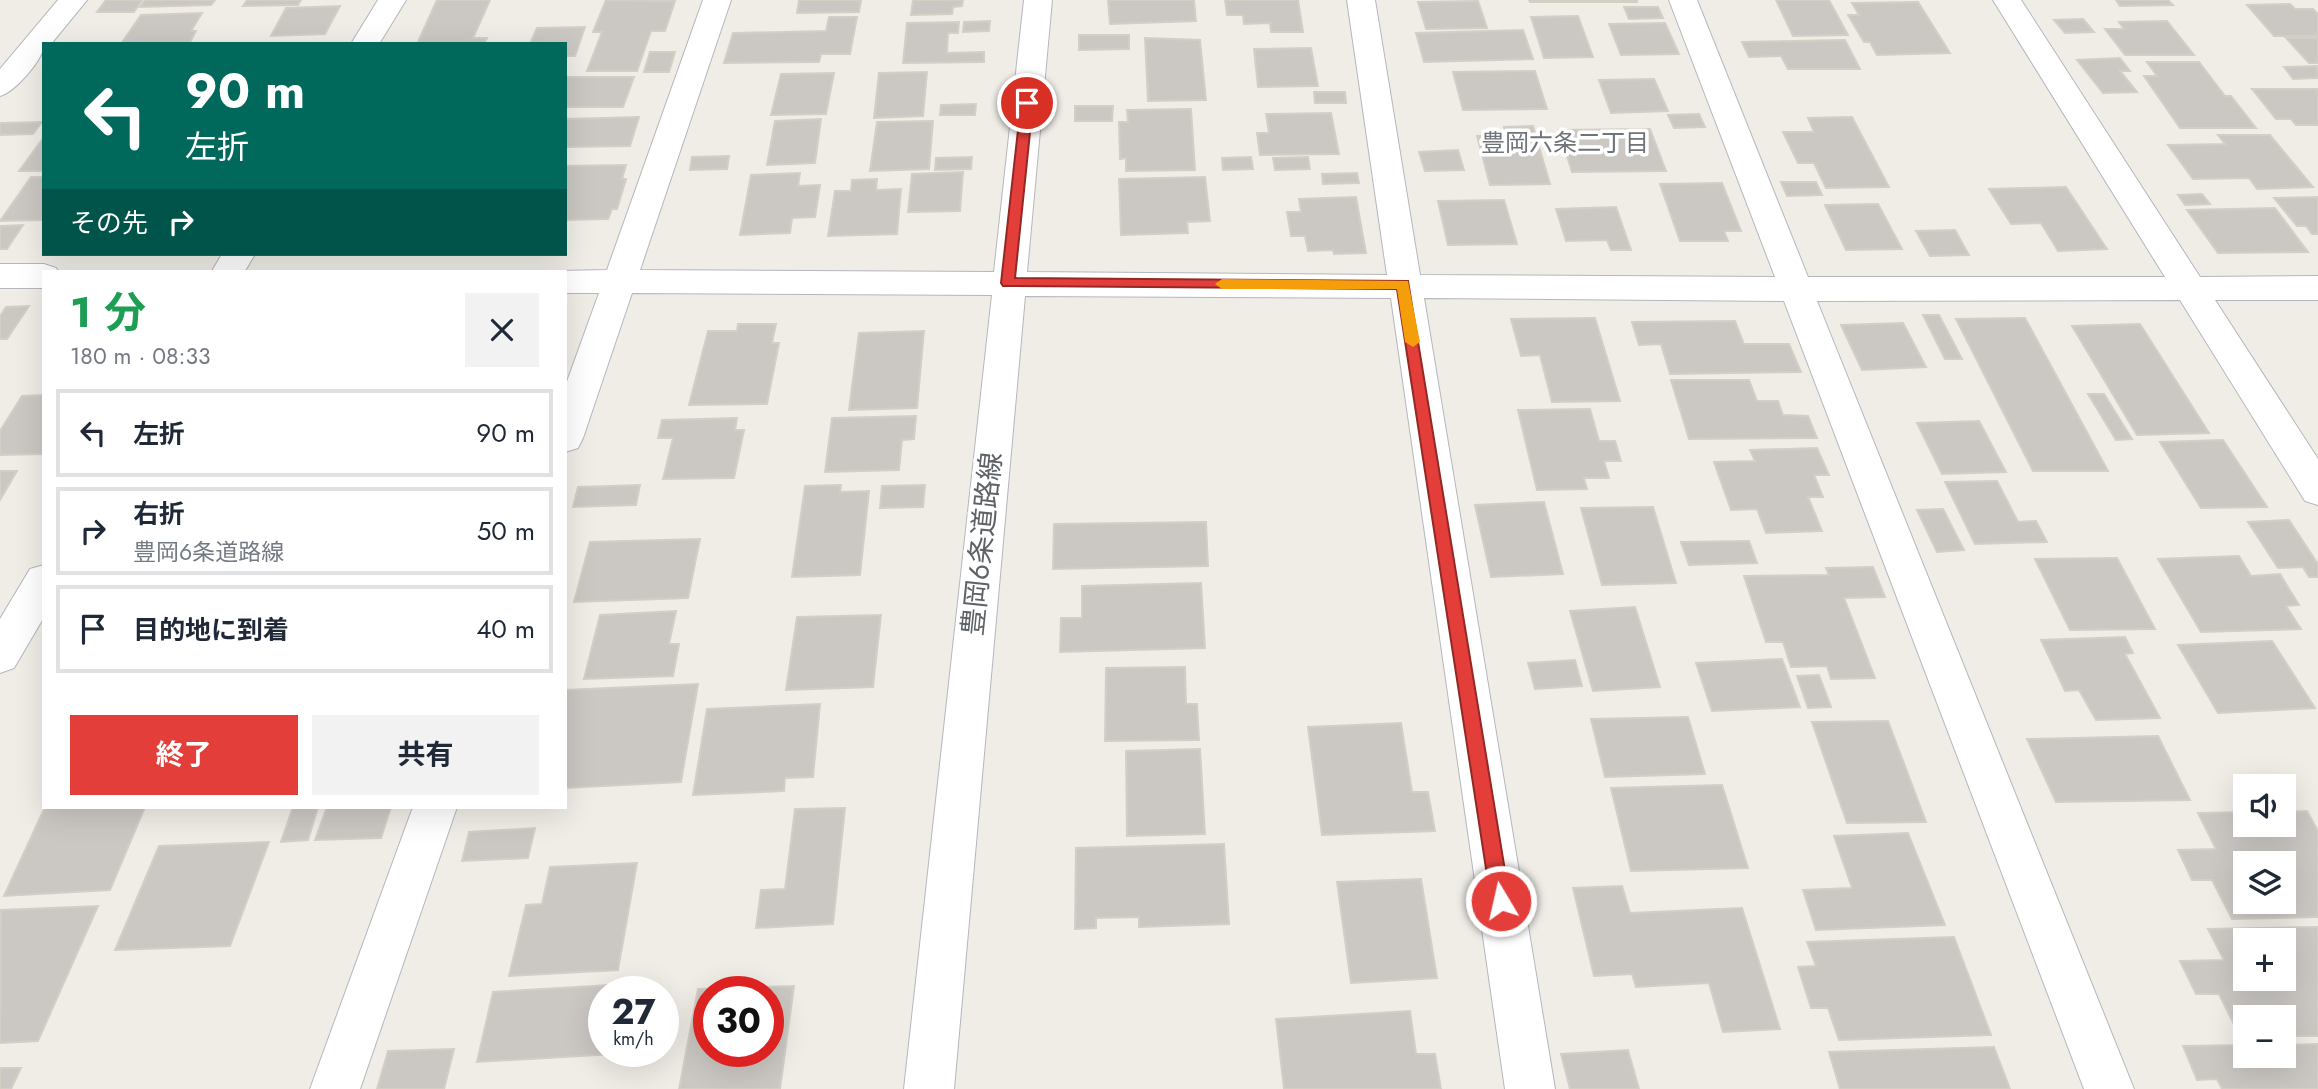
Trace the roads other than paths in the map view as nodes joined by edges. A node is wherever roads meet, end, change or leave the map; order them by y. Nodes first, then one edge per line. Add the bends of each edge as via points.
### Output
1 (73, 0) edge
2 (392, 0) edge
3 (717, 0) edge
4 (1038, 0) edge
5 (1361, 0) edge
6 (1683, 0) edge
7 (2007, 0) edge
8 (366, 42) edge
9 (0, 87) edge
10 (0, 276) edge
11 (42, 276) edge
12 (567, 282) edge
13 (620, 282) junction
14 (1008, 283) junction
15 (1404, 284) junction
16 (2188, 288) junction
17 (2318, 288) edge
18 (1798, 289) junction
19 (567, 432) edge
20 (2318, 489) edge
21 (42, 584) edge
22 (0, 655) edge
23 (434, 809) edge
24 (335, 1089) edge
25 (929, 1089) edge
26 (1530, 1089) edge
27 (2109, 1089) edge

1 - 9 street
2 - 8 street
3 - 13 street
4 - 14 street, 豊岡6条道路線
5 - 15 street
6 - 18 street
7 - 16 street
10 - 11 street
12 - 13 street
13 - 14 street
13 - 19 street
14 - 15 street
14 - 25 street, 豊岡6条道路線
15 - 18 street
15 - 26 street
16 - 17 street
16 - 18 street
16 - 20 street
18 - 27 street
21 - 22 street
23 - 24 street

